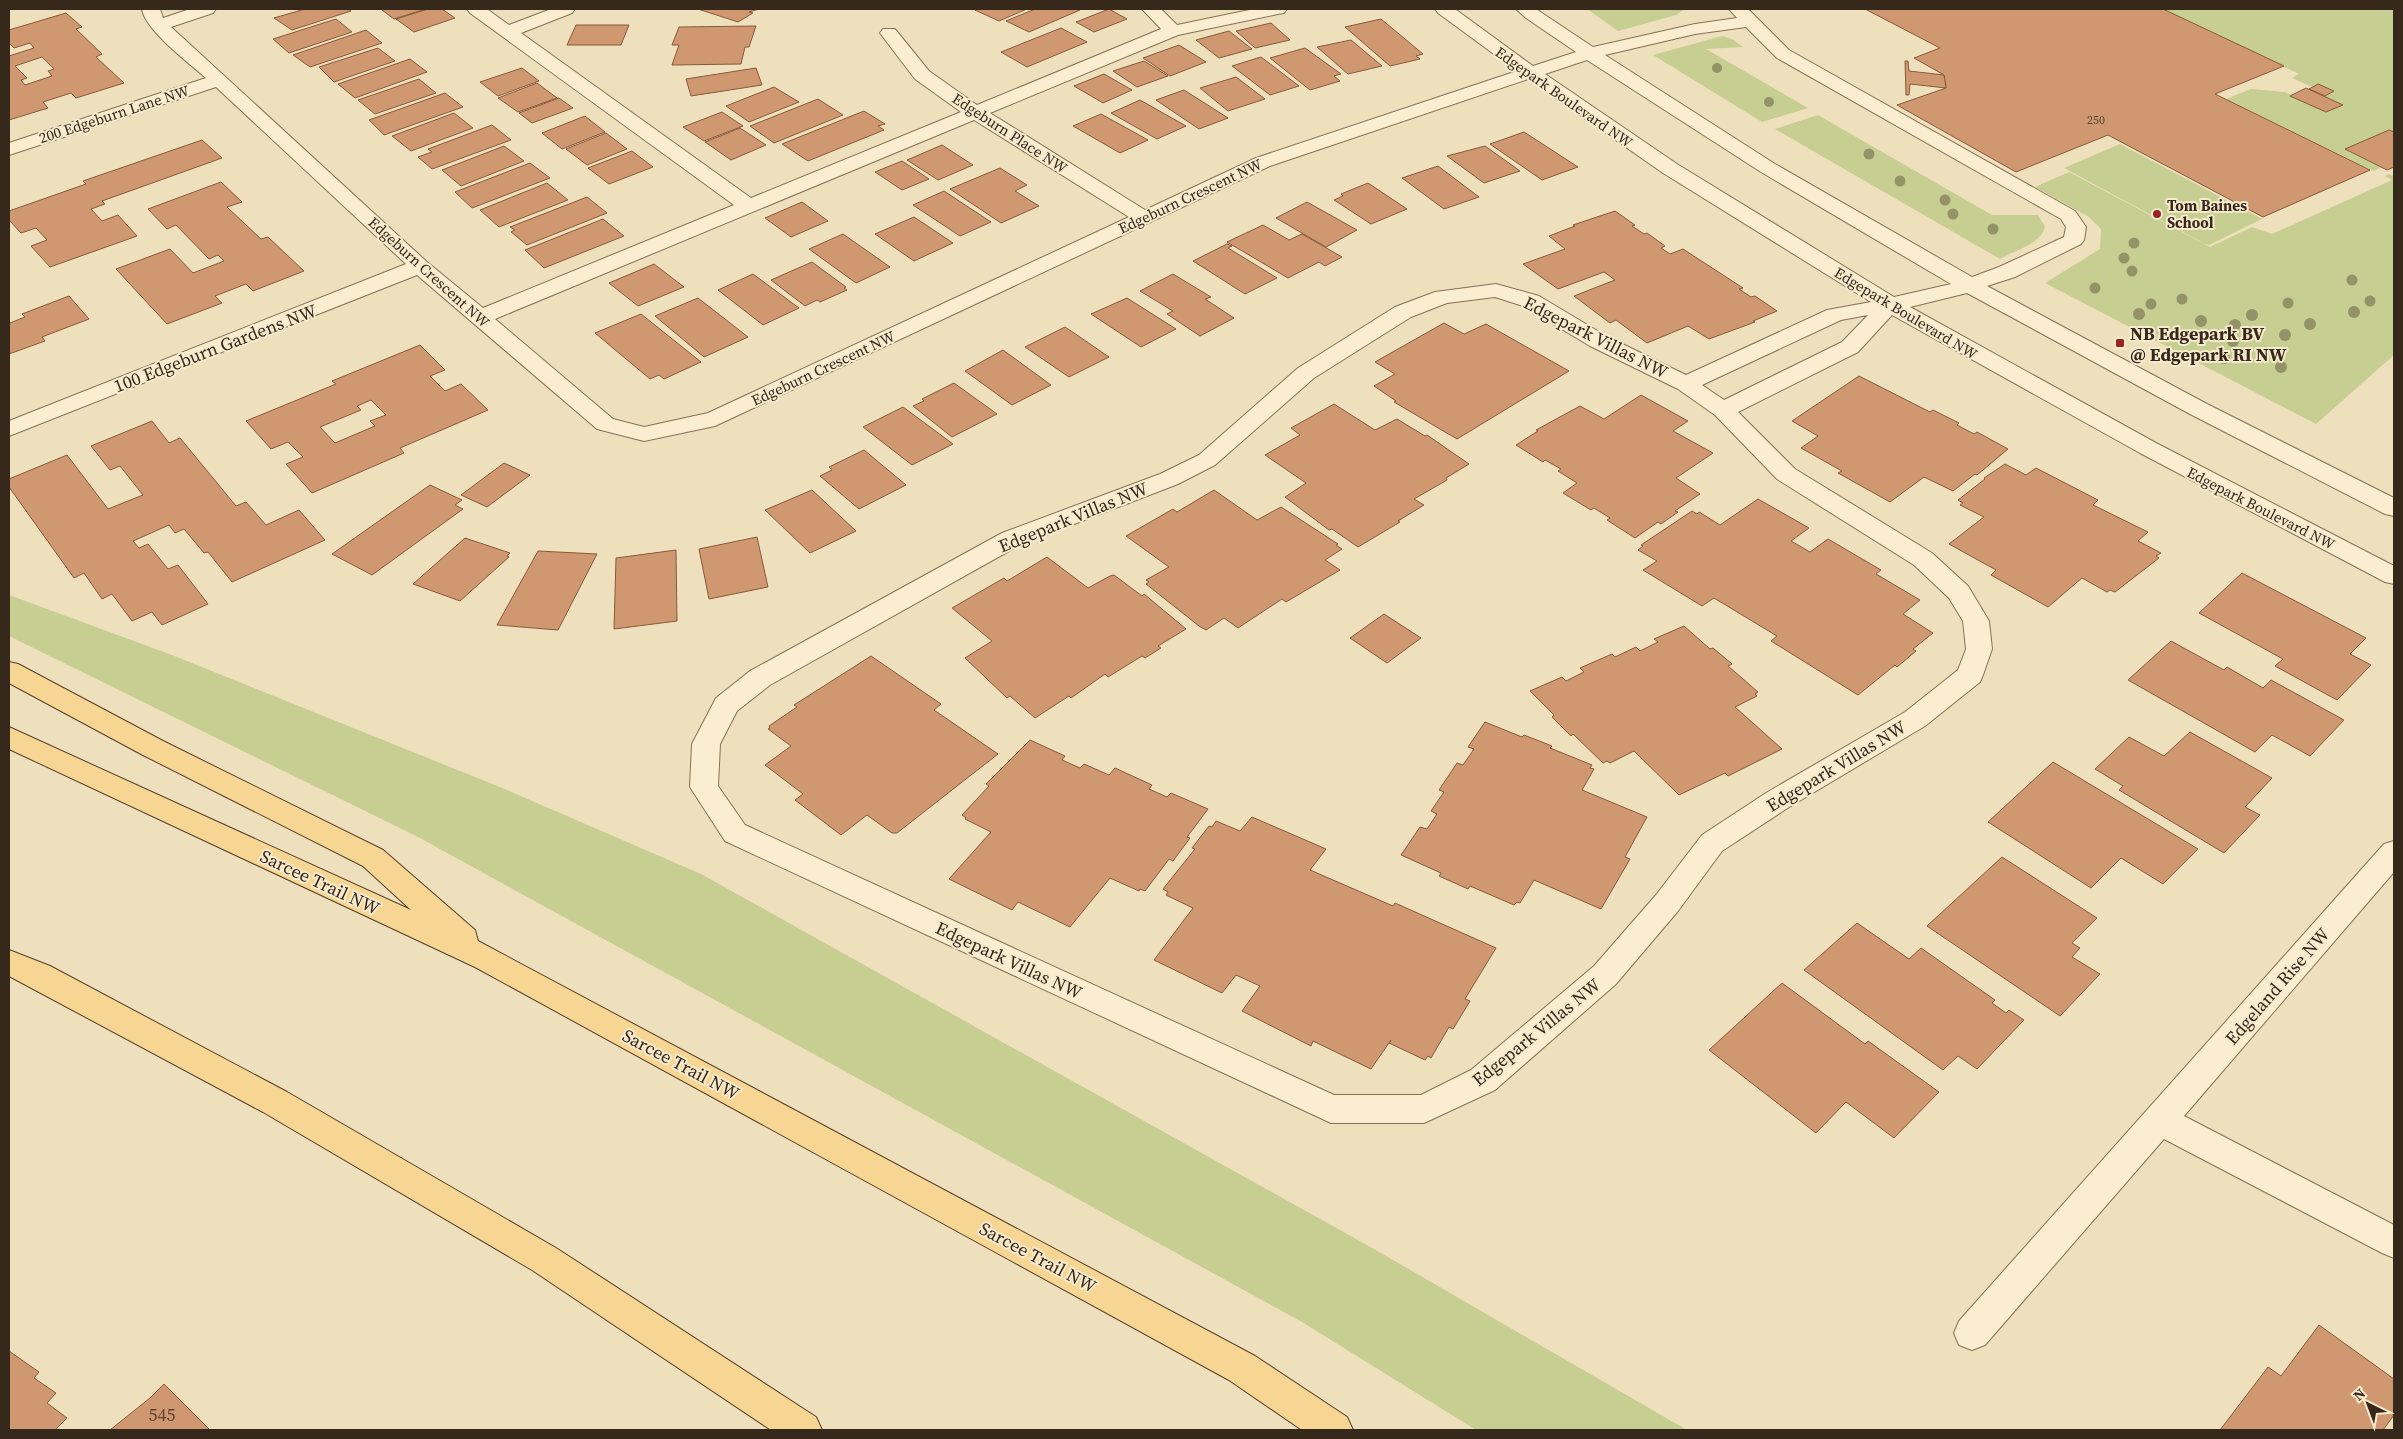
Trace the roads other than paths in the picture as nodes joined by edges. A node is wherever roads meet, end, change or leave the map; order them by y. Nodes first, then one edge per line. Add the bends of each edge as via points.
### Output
1 (207, 9) edge
2 (476, 9) edge
3 (566, 9) edge
4 (1151, 9) edge
5 (1278, 9) edge
6 (1444, 9) edge
7 (1525, 9) edge
8 (1744, 15) edge
9 (155, 17) edge
10 (509, 31) junction
11 (1173, 31) junction
12 (889, 33) dead end
13 (1590, 53) junction
14 (1528, 73) junction
15 (219, 80) junction
16 (974, 112) junction
17 (9, 149) edge
18 (748, 205) junction
19 (1144, 218) junction
20 (420, 266) junction
21 (1968, 286) junction
22 (1890, 305) junction
23 (480, 317) junction
24 (1686, 384) junction
25 (1723, 410) junction
26 (9, 429) edge
27 (2394, 508) edge
28 (2394, 576) edge
29 (9, 671) edge
30 (9, 737) edge
31 (2394, 852) edge
32 (486, 958) junction
33 (9, 962) edge
34 (2160, 1120) junction
35 (2394, 1242) edge
36 (1972, 1333) dead end
37 (803, 1430) edge
38 (1334, 1430) edge

1 - 9 street, Edgeburn Crescent NW
2 - 10 street
3 - 10 street
4 - 11 street
5 - 11 street
6 - 14 street, Edgepark Boulevard NW
7 - 13 street
8 - 13 street, Edgeburn Crescent NW via 1695,30
8 - 21 street, Edgepark Villas NW via 1783,54 2068,215 2076,227 2074,240 2014,270
9 - 15 street, Edgeburn Crescent NW
10 - 18 street
11 - 16 street
12 - 16 street, Edgeburn Place NW via 922,75
13 - 14 street, Edgeburn Crescent NW
13 - 21 street via 1625,79 1735,148
14 - 19 street, Edgeburn Crescent NW via 1263,162
14 - 22 street, Edgepark Boulevard NW via 1656,161
15 - 17 street, 200 Edgeburn Lane NW
15 - 20 street, Edgeburn Crescent NW
16 - 18 street
16 - 19 street, Edgeburn Place NW
18 - 23 street
19 - 23 street, Edgeburn Crescent NW via 714,419 644,434 605,424
20 - 23 street, Edgeburn Crescent NW
20 - 26 street, 100 Edgeburn Gardens NW
21 - 22 street, Edgepark Villas NW
21 - 27 street via 2092,354
22 - 24 street, Edgepark Villas NW via 1835,316
22 - 25 street via 1850,347
22 - 28 street, Edgepark Boulevard NW via 2104,425
24 - 25 street, Edgepark Villas NW
24 - 25 street, Edgepark Villas NW via 1598,341 1531,301 1496,290 1443,297 1403,312 1306,373 1207,460 1169,479 1010,539 760,678 726,705 706,744 704,787 735,833 1331,1109 1424,1109 1483,1080 1605,975 1667,903 1712,843 1776,801 1916,719 1970,675 1979,649 1976,621 1959,592 1923,559 1786,474
29 - 32 main road via 161,752 373,858
30 - 32 main road, Sarcee Trail NW
31 - 34 street, Edgeland Rise NW
32 - 38 main road, Sarcee Trail NW via 1242,1368
33 - 37 main road via 39,975 274,1102 536,1254
34 - 35 street
34 - 36 street, Edgeland Rise NW

